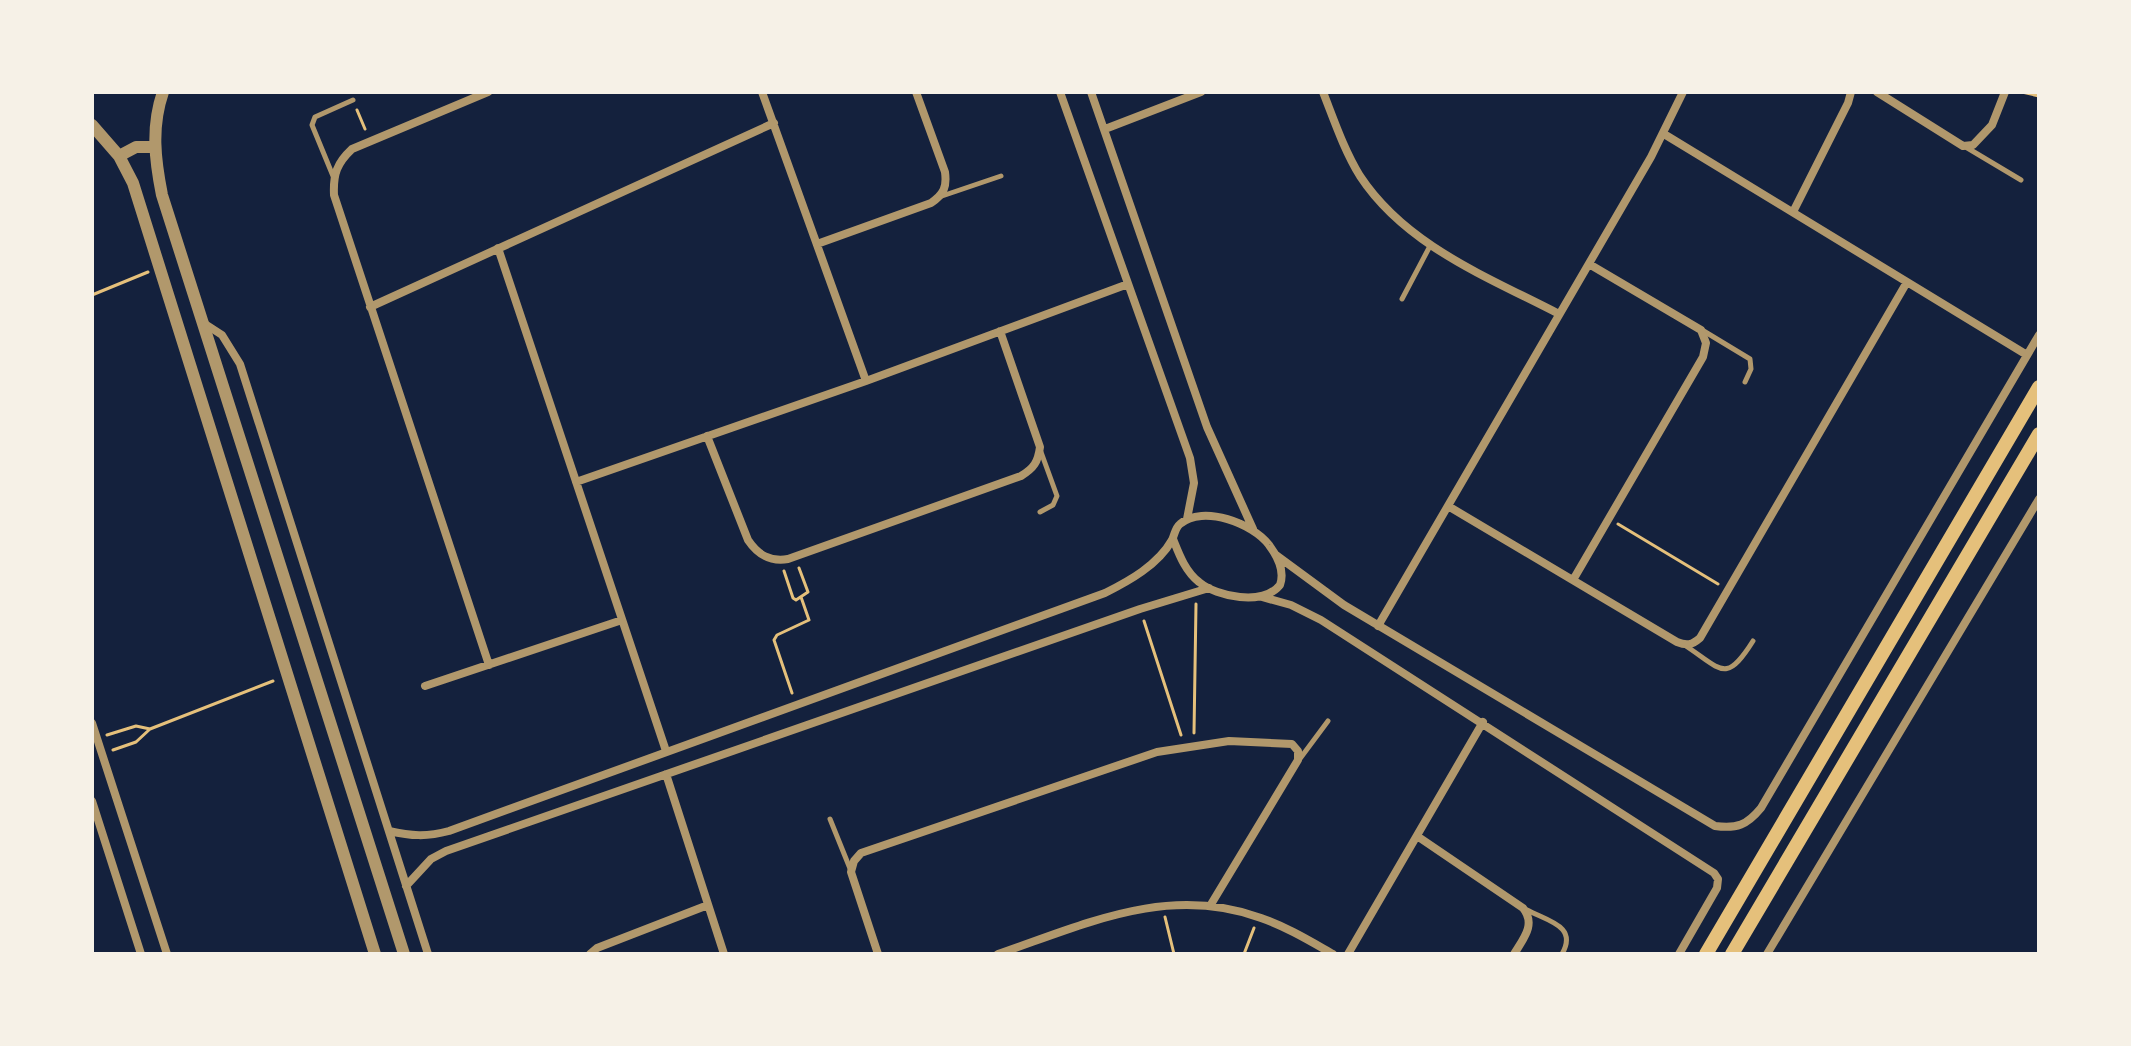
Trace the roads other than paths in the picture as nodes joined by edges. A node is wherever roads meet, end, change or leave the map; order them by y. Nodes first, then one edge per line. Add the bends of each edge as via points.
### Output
1 (163, 92) edge
2 (488, 92) edge
3 (762, 92) edge
4 (916, 92) edge
5 (1060, 92) edge
6 (1091, 92) edge
7 (1201, 92) edge
8 (1323, 92) edge
9 (1683, 92) edge
10 (1851, 92) edge
11 (1877, 92) edge
12 (2005, 92) edge
13 (353, 100) road end
14 (774, 123) junction
15 (92, 125) edge
16 (1105, 129) junction
17 (1664, 134) junction
18 (1963, 146) junction
19 (154, 147) junction
20 (119, 156) junction
21 (1001, 176) dead end
22 (333, 177) junction
23 (2021, 180) dead end
24 (941, 196) junction
25 (1793, 212) junction
26 (817, 244) junction
27 (1430, 246) junction
28 (498, 248) junction
29 (1589, 264) junction
30 (1907, 282) junction
31 (1128, 284) junction
32 (1402, 299) dead end
33 (370, 307) junction
34 (1559, 314) junction
35 (202, 322) junction
36 (1701, 330) junction
37 (1000, 331) junction
38 (2039, 335) edge
39 (2027, 355) junction
40 (866, 381) junction
41 (1745, 382) dead end
42 (2037, 394) edge
43 (2039, 434) edge
44 (707, 436) junction
45 (1040, 447) junction
46 (576, 482) junction
47 (2039, 499) edge
48 (1448, 506) junction
49 (1040, 512) dead end
50 (1187, 519) junction
51 (1254, 530) junction
52 (1173, 539) junction
53 (1275, 554) junction
54 (1573, 580) junction
55 (1209, 588) junction
56 (1258, 596) junction
57 (622, 620) junction
58 (1378, 626) junction
59 (1753, 641) dead end
60 (1685, 645) junction
61 (489, 665) junction
62 (425, 686) dead end
63 (1328, 721) dead end
64 (1483, 722) junction
65 (92, 723) edge
66 (666, 751) junction
67 (1298, 760) junction
68 (666, 774) junction
69 (92, 801) edge
70 (830, 819) dead end
71 (389, 831) junction
72 (1417, 836) junction
73 (851, 872) junction
74 (406, 886) junction
75 (708, 905) junction
76 (1210, 906) junction
77 (1523, 908) junction
78 (141, 954) edge
79 (167, 954) edge
80 (375, 954) edge
81 (404, 954) edge
82 (428, 954) edge
83 (590, 954) edge
84 (724, 954) edge
85 (878, 954) edge
86 (998, 954) edge
87 (1333, 954) edge
88 (1348, 954) edge
89 (1514, 954) edge
90 (1562, 954) edge
91 (1679, 954) edge
92 (1706, 954) edge
93 (1732, 954) edge
94 (1767, 954) edge

1 - 19 street
2 - 22 street via 352,149 339,161
3 - 14 street
4 - 24 street via 945,172
5 - 31 street
6 - 16 street
7 - 16 street
8 - 27 street via 1360,176 1380,202
9 - 17 street
10 - 25 street
11 - 18 street
12 - 18 street via 1992,125 1973,145
13 - 22 lane via 315,117 312,125
14 - 26 street
14 - 28 street
15 - 20 street
16 - 51 street via 1207,427
17 - 25 street
17 - 29 street
18 - 23 lane
19 - 20 street via 136,147
19 - 35 street via 162,195
20 - 80 street via 133,183
21 - 24 lane
22 - 33 street
24 - 26 street
25 - 30 street
26 - 40 street
27 - 32 lane
27 - 34 street
28 - 33 street
28 - 46 street
29 - 34 street
29 - 36 street
30 - 39 street
30 - 60 street via 1700,638
31 - 37 street
31 - 50 street via 1193,470 1194,496
33 - 61 street
34 - 48 street
35 - 71 street via 222,335 240,364
35 - 81 street
36 - 41 lane via 1750,359
36 - 54 street via 1706,343 1703,357
37 - 40 street
37 - 45 street
38 - 39 street
39 - 58 street via 1750,822 1733,828 1715,826
40 - 44 street
42 - 92 main road
43 - 93 main road
44 - 45 street via 748,540 761,555 780,560 1021,476 1032,470
44 - 46 street
45 - 49 lane via 1057,496
46 - 57 street
47 - 94 street
48 - 54 street
48 - 58 street
50 - 51 street via 1219,517
50 - 52 street
51 - 53 street
52 - 55 street via 1191,574
52 - 66 street via 1140,573 1105,593
53 - 56 street via 1282,571 1280,585
53 - 58 street
54 - 60 street
55 - 56 street
55 - 68 street
56 - 64 street via 1306,611
57 - 61 street
57 - 66 street
59 - 60 lane via 1732,669 1723,669
61 - 62 street
63 - 67 lane
64 - 72 street
64 - 91 street via 1714,873 1717,888
65 - 79 street
66 - 71 street via 449,831 430,836
67 - 73 street via 1292,744 1229,741 1157,752 861,853
67 - 76 street
68 - 74 street via 446,851
68 - 75 street
69 - 78 street
70 - 73 lane
71 - 74 street
72 - 77 street
72 - 88 street
73 - 85 street
74 - 82 street
75 - 83 street
75 - 84 street
76 - 86 street via 1162,905 1121,912
76 - 87 street via 1277,924
77 - 89 street via 1530,922
77 - 90 lane via 1566,932

